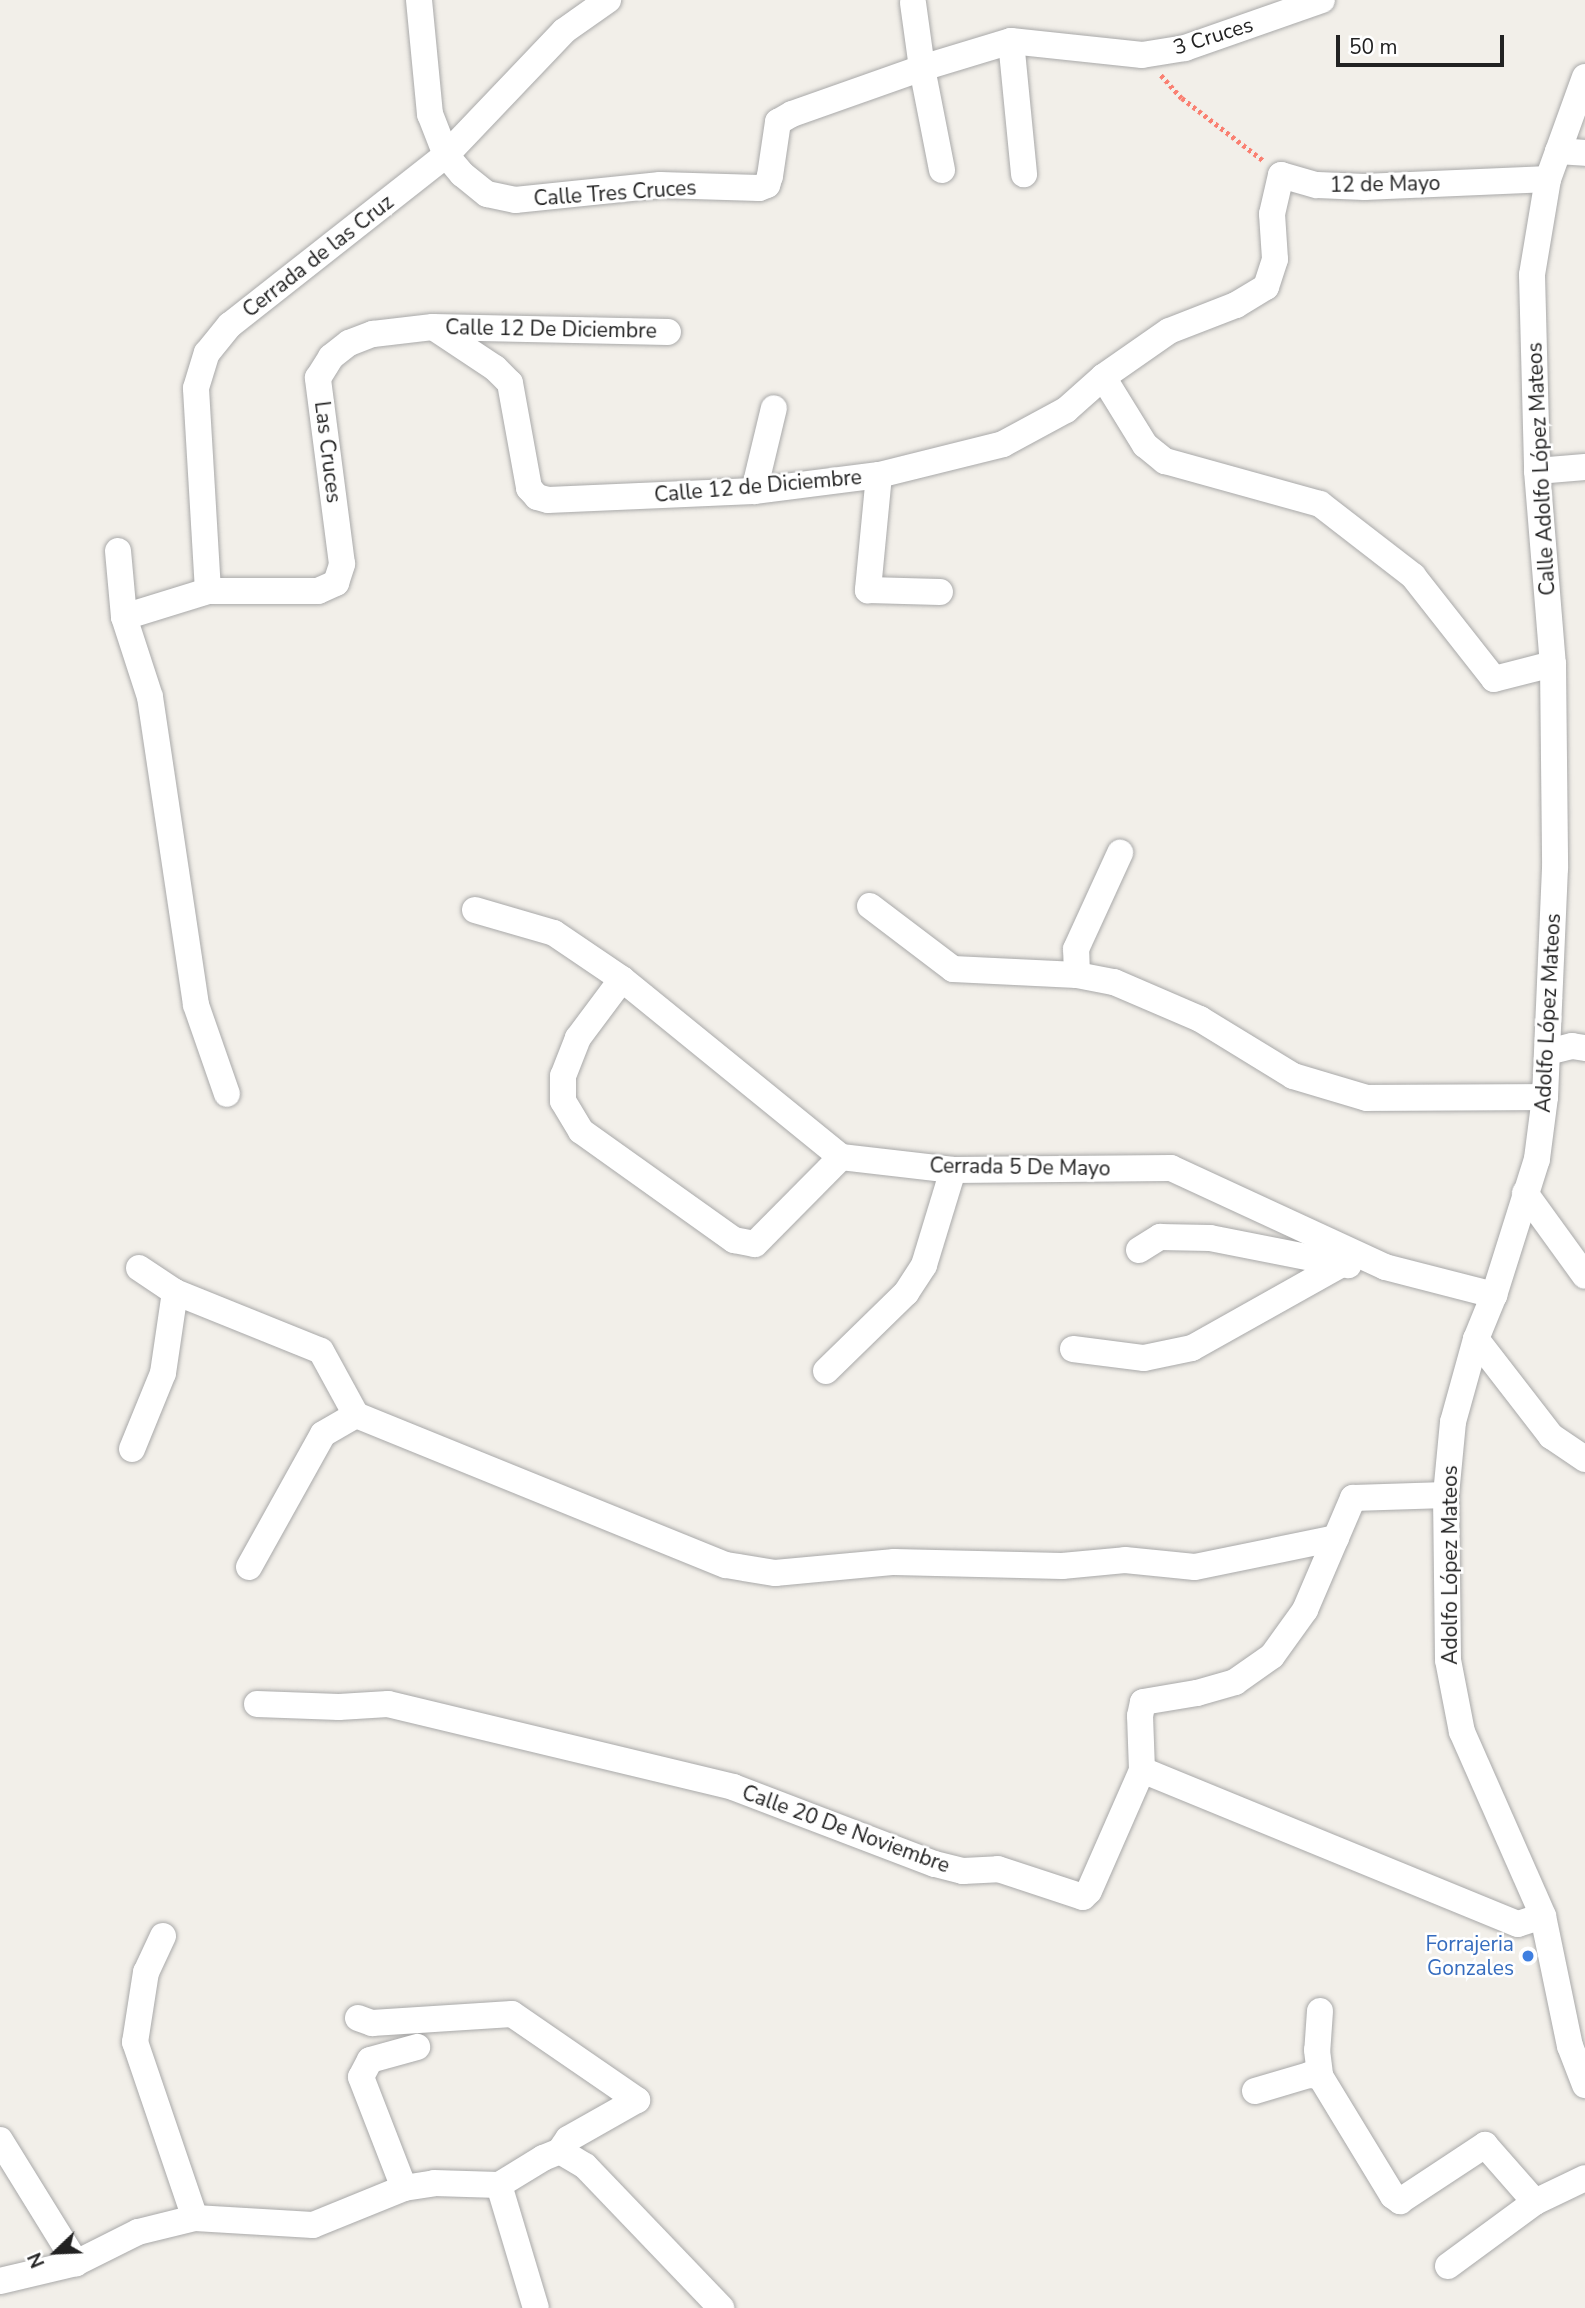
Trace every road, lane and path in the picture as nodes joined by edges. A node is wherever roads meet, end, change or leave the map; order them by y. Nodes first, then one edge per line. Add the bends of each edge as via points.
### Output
1 (419, 0) edge
2 (608, 0) edge
3 (1322, 0) edge
4 (913, 3) dead end
5 (1011, 41) junction
6 (1142, 55) junction
7 (922, 68) junction
8 (1585, 77) edge
9 (1558, 151) junction
10 (1585, 153) edge
11 (446, 155) junction
12 (942, 170) dead end
13 (1024, 174) dead end
14 (1281, 175) junction
15 (1548, 179) junction
16 (433, 327) junction
17 (668, 332) dead end
18 (1103, 377) junction
19 (774, 408) dead end
20 (1585, 467) edge
21 (1537, 471) junction
22 (879, 475) junction
23 (754, 491) junction
24 (118, 551) dead end
25 (208, 591) junction
26 (940, 592) dead end
27 (124, 617) junction
28 (1553, 664) junction
29 (1120, 853) dead end
30 (1555, 868) joint
31 (870, 906) dead end
32 (475, 910) dead end
33 (1077, 975) junction
34 (622, 979) junction
35 (1573, 1046) edge
36 (226, 1094) dead end
37 (1545, 1097) junction
38 (841, 1157) junction
39 (953, 1170) junction
40 (1525, 1193) junction
41 (1139, 1250) dead end
42 (1340, 1265) junction
43 (1385, 1266) junction
44 (139, 1268) dead end
45 (1585, 1276) edge
46 (175, 1292) junction
47 (1494, 1294) junction
48 (1476, 1339) junction
49 (1073, 1349) dead end
50 (826, 1371) dead end
51 (356, 1415) junction
52 (132, 1449) dead end
53 (1585, 1459) edge
54 (1446, 1495) junction
55 (1336, 1538) junction
56 (248, 1567) dead end
57 (257, 1704) dead end
58 (1142, 1769) junction
59 (1543, 1916) junction
60 (163, 1936) dead end
61 (1320, 2011) dead end
62 (358, 2018) dead end
63 (418, 2047) dead end
64 (1320, 2076) junction
65 (1585, 2085) edge
66 (1255, 2091) dead end
67 (0, 2140) edge
68 (560, 2151) junction
69 (1585, 2178) edge
70 (499, 2185) junction
71 (404, 2188) junction
72 (1535, 2203) junction
73 (195, 2218) junction
74 (76, 2263) junction
75 (1447, 2266) dead end
76 (0, 2281) edge
77 (536, 2308) edge
78 (720, 2308) edge

1 - 11 street, Calle Tres Cruces via 430,114
2 - 11 street, Cerrada de las Cruz via 564,31
3 - 6 street, 3 Cruces via 1185,48
4 - 7 street
5 - 6 street, Calle Tres Cruces
5 - 7 street, Calle Tres Cruces
5 - 13 street
6 - 14 path via 1182,98
7 - 11 street, Calle Tres Cruces via 778,122 770,176 759,188 660,185 515,200 487,194
7 - 12 street
8 - 9 street, Calle Adolfo López Mateos
9 - 10 street
9 - 15 street, Calle Adolfo López Mateos
11 - 25 street, Cerrada de las Cruz via 230,325 206,353 196,388
14 - 15 street, 12 de Mayo via 1317,185 1365,187
14 - 18 street, Calle 12 de Diciembre via 1272,214 1275,259 1266,286 1236,305 1169,331
15 - 21 street, Calle Adolfo López Mateos via 1532,275
16 - 17 street, Calle 12 De Diciembre
16 - 23 street, Calle 12 de Diciembre via 510,383 529,488 537,497
16 - 25 street, Las Cruces via 373,334 349,343 331,357 318,378 342,564 336,583 318,591
18 - 22 street, Calle 12 de Diciembre via 1066,410 1003,444
18 - 28 street via 1145,445 1165,461 1320,504 1413,576 1494,679
19 - 23 street, Calle 12 De Diciembre
20 - 21 street
21 - 28 street, Calle Adolfo López Mateos
22 - 23 street, Calle 12 de Diciembre
22 - 26 street via 868,590
24 - 27 street
25 - 27 street, Las Cruces
27 - 36 street via 150,697 197,1005
28 - 30 street, Calle Adolfo López Mateos
29 - 33 street via 1076,949
30 - 35 street, Adolfo López Mateos
31 - 33 street via 953,969
32 - 34 street via 554,933
33 - 37 street via 1114,982 1200,1019 1293,1076 1367,1098
34 - 38 street
34 - 38 street via 578,1038 564,1076 563,1101 581,1131 734,1240 755,1244
35 - 37 street, Adolfo López Mateos
37 - 40 street, Adolfo López Mateos via 1537,1159
38 - 39 street, Cerrada 5 De Mayo
39 - 43 street, Cerrada 5 De Mayo via 1171,1168
39 - 50 street via 924,1265 906,1293
40 - 45 street
40 - 47 street, Adolfo López Mateos
41 - 42 street via 1160,1237 1210,1238
42 - 43 street
42 - 49 street via 1192,1348 1144,1358
43 - 47 street, Cerrada 5 De Mayo
44 - 46 street
46 - 51 street via 321,1351
46 - 52 street via 163,1373
47 - 48 street, Adolfo López Mateos
48 - 53 street via 1551,1436
48 - 54 street, Adolfo López Mateos via 1453,1422
51 - 55 street via 726,1565 775,1573 894,1562 1062,1566 1125,1560 1195,1567
51 - 56 street via 323,1434
54 - 55 street, Calle 20 De Noviembre via 1353,1499
54 - 59 street, Adolfo López Mateos via 1448,1660 1462,1732
55 - 58 street, Calle 20 De Noviembre via 1305,1610 1272,1656 1235,1682 1143,1702
57 - 58 street, Calle 20 De Noviembre via 339,1707 388,1703 733,1787 935,1864 963,1871 999,1869 1083,1897
58 - 59 street via 1518,1924
59 - 65 street, Adolfo López Mateos via 1570,2046
60 - 73 street via 146,1972 135,2042
61 - 64 street
62 - 68 street via 372,2023 512,2014 637,2100 568,2139
63 - 71 street via 370,2060 361,2077
64 - 66 street
64 - 72 street via 1399,2201 1485,2145
67 - 74 street
68 - 70 street
68 - 78 street via 585,2166
69 - 72 street
70 - 71 street via 434,2183
70 - 77 street
71 - 73 street via 313,2225
72 - 75 street
73 - 74 street via 138,2232
74 - 76 street

